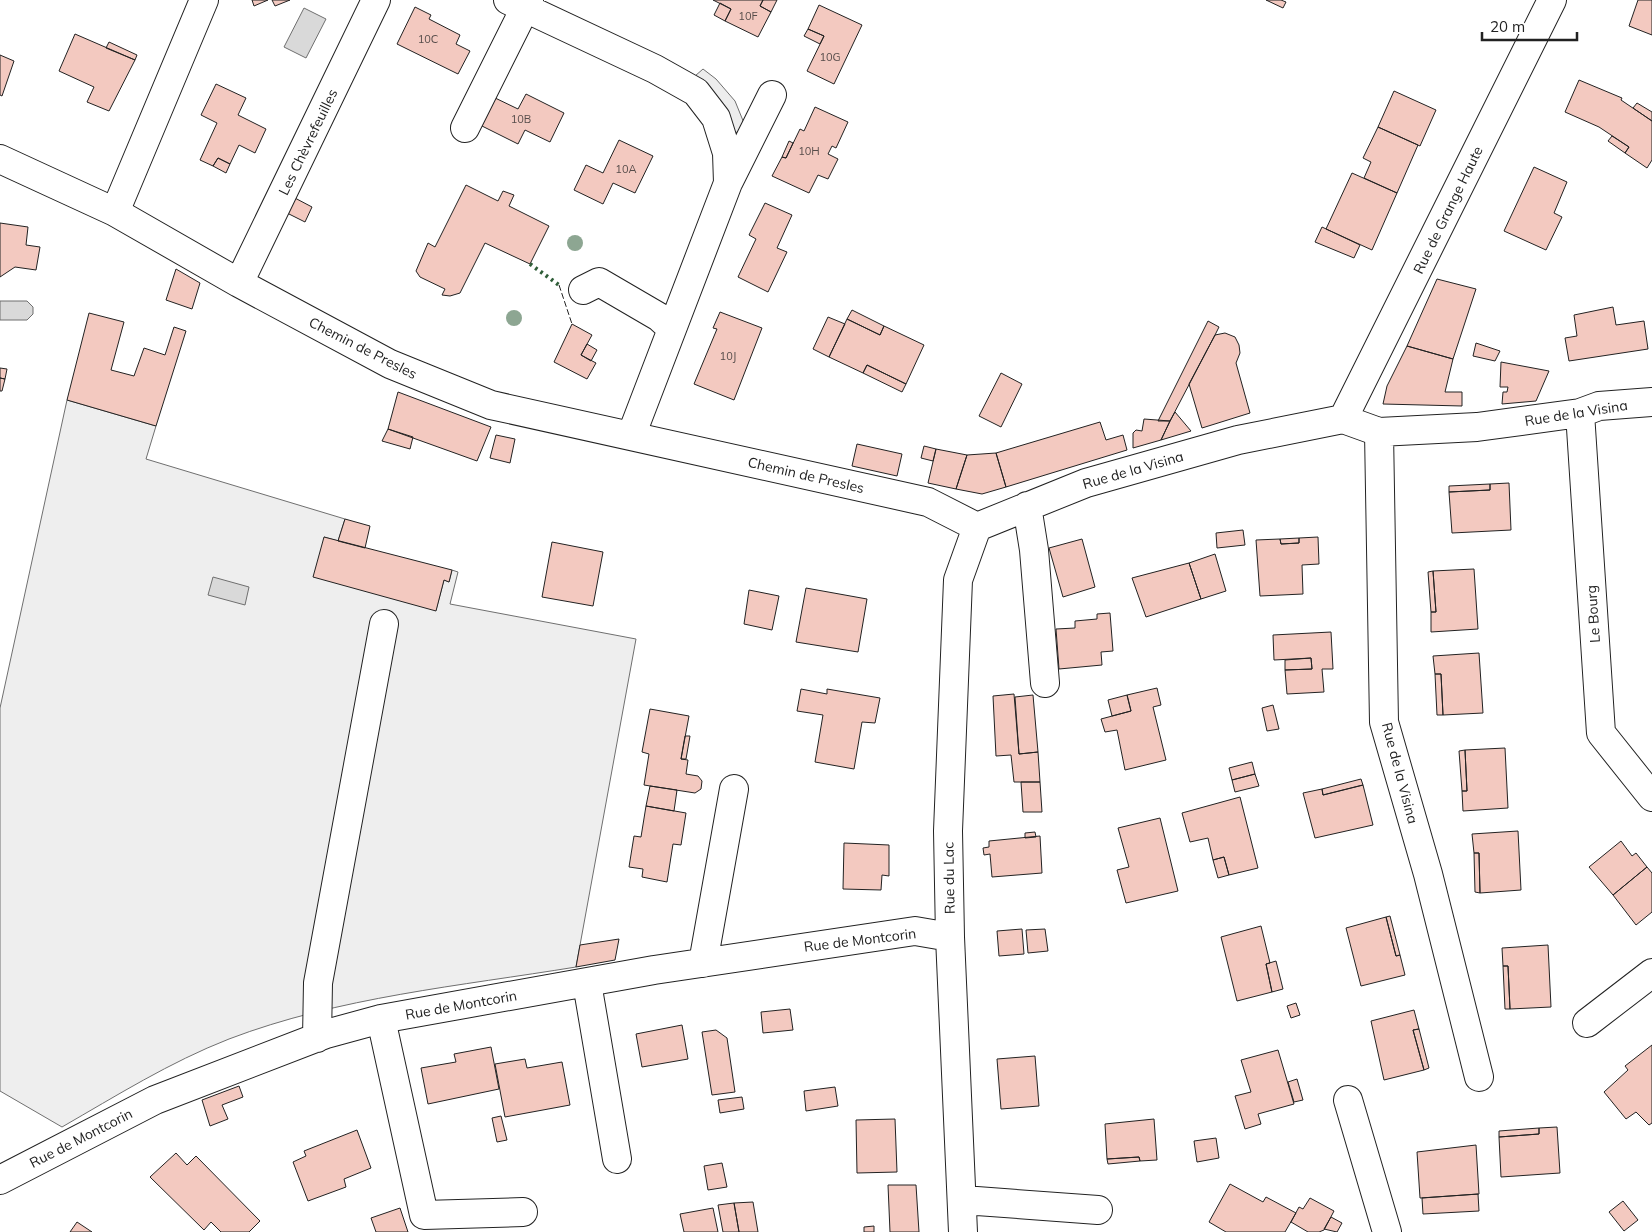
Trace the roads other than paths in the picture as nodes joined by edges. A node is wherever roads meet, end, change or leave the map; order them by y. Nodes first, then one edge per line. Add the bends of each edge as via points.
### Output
1 (204, 0) edge
2 (376, 0) edge
3 (1552, 0) edge
4 (521, 3) edge
5 (772, 95) dead end
6 (465, 128) dead end
7 (0, 160) edge
8 (728, 182) junction
9 (115, 212) junction
10 (239, 283) junction
11 (583, 290) dead end
12 (672, 329) junction
13 (1652, 402) edge
14 (1580, 413) junction
15 (1344, 419) junction
16 (1380, 432) junction
17 (631, 436) junction
18 (1027, 506) junction
19 (977, 527) junction
20 (384, 624) dead end
21 (1045, 683) dead end
22 (734, 788) dead end
23 (1652, 797) edge
24 (950, 937) junction
25 (703, 963) junction
26 (1652, 973) edge
27 (587, 983) junction
28 (381, 1019) junction
29 (1587, 1023) dead end
30 (317, 1038) junction
31 (1479, 1077) dead end
32 (1348, 1100) dead end
33 (617, 1159) dead end
34 (0, 1180) edge
35 (963, 1200) junction
36 (1098, 1210) dead end
37 (523, 1212) dead end
38 (963, 1232) edge
39 (1386, 1232) edge

1 - 9 street
2 - 10 street, Les Chèvrefeuilles
3 - 15 street, Rue de Grange Haute
4 - 6 street
4 - 8 street via 696,92 716,118 727,153
5 - 8 street
7 - 9 street, Chemin de Presles
8 - 12 street
9 - 10 street, Chemin de Presles
10 - 17 street, Chemin de Presles via 390,364 491,405
11 - 12 street via 599,282
12 - 17 street
13 - 14 street, Rue de la Visina via 1599,406
14 - 16 street, Rue de la Visina via 1477,427
14 - 23 street, Le Bourg via 1601,733
15 - 16 street, Rue de la Visina
15 - 18 street, Rue de la Visina via 1238,440 1086,482
16 - 31 street, Rue de la Visina via 1384,722 1428,874
17 - 19 street, Chemin de Presles via 928,502
18 - 19 street, Rue de la Visina
18 - 21 street via 1034,550
19 - 24 street, Rue du Lac via 958,580 948,831
20 - 30 street via 318,983
22 - 25 street
24 - 25 street, Rue de Montcorin via 915,931
24 - 35 street, Rue du Lac
25 - 27 street, Rue de Montcorin
26 - 29 street
27 - 28 street, Rue de Montcorin
27 - 33 street
28 - 30 street, Rue de Montcorin
28 - 37 street via 424,1215
30 - 34 street, Rue de Montcorin via 154,1100
32 - 39 street
35 - 36 street
35 - 38 street, Rue du Lac

